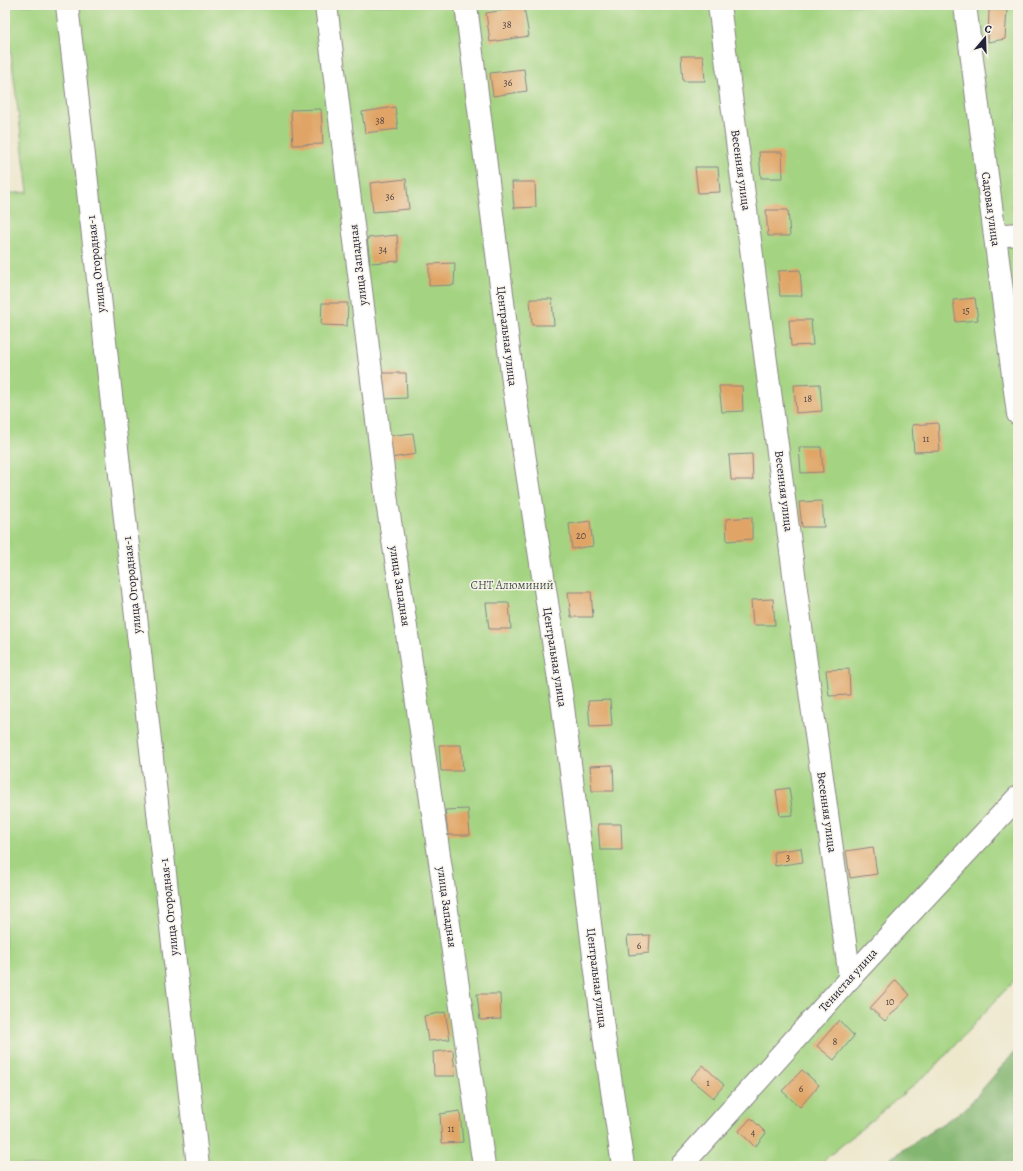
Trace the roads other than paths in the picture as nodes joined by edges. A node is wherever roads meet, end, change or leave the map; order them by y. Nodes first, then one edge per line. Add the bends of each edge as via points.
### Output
1 (66, 5) edge
2 (326, 5) edge
3 (466, 5) edge
4 (719, 5) edge
5 (965, 5) edge
6 (1018, 234) edge
7 (994, 236) junction
8 (1018, 414) edge
9 (1018, 797) edge
10 (850, 978) junction
11 (198, 1166) edge
12 (484, 1166) edge
13 (623, 1166) edge
14 (681, 1166) edge

1 - 11 street, улица Огородная-1
2 - 12 street, улица Западная via 387,502
3 - 13 street, Центральная улица via 513,382 562,699 604,1036
4 - 10 street, Весенняя улица
5 - 7 street, Садовая улица
6 - 7 street
7 - 8 street, Садовая улица
9 - 10 street, Тенистая улица
10 - 14 street, Тенистая улица

